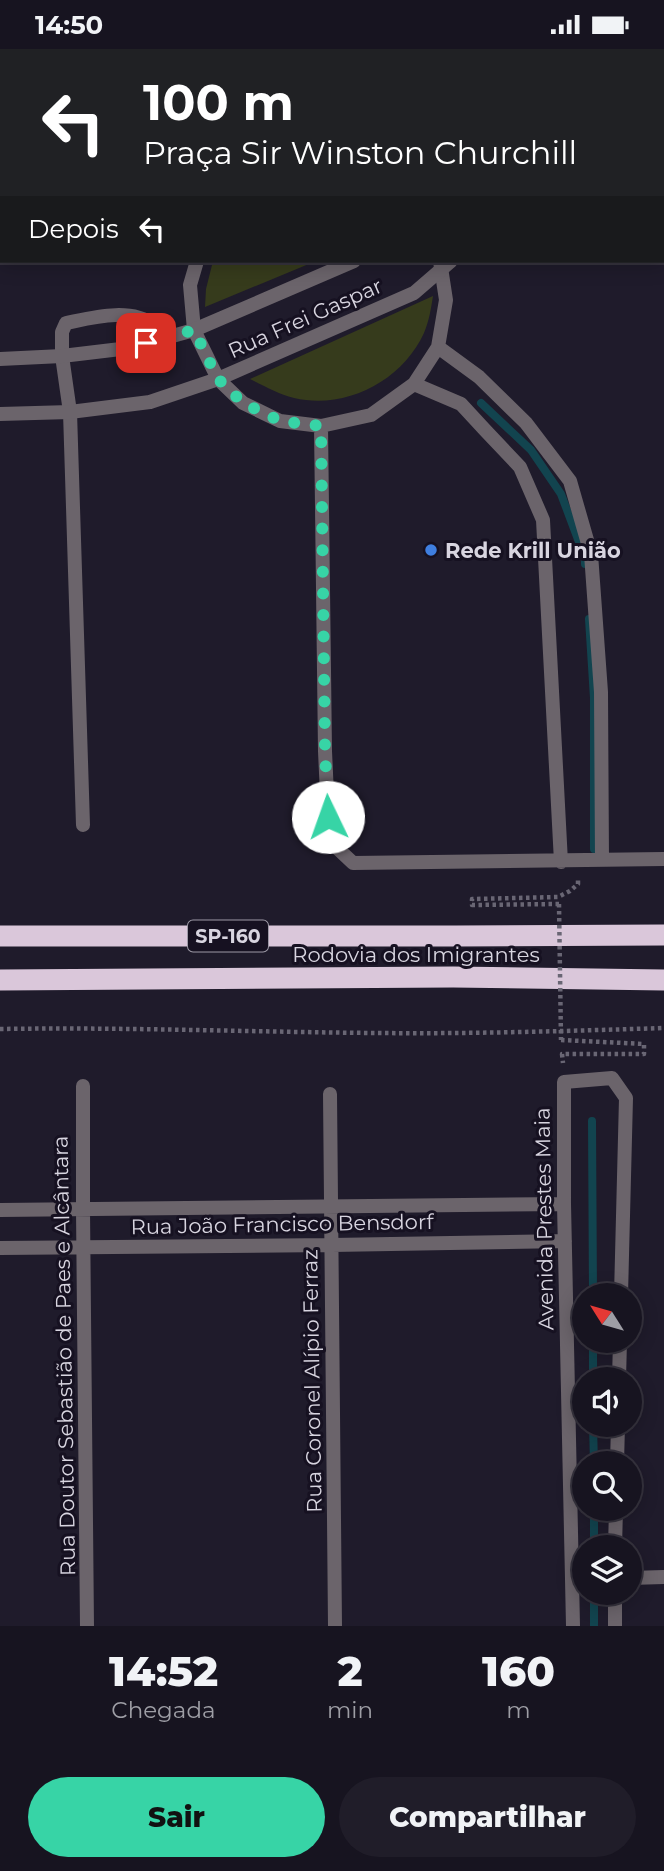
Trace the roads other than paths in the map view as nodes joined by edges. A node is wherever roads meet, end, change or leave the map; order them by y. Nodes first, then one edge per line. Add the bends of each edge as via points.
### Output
1 (196, 263) edge
2 (349, 263) edge
3 (444, 264) edge
4 (194, 330) junction
5 (164, 338) junction
6 (438, 348) junction
7 (62, 356) junction
8 (0, 359) edge
9 (218, 379) junction
10 (414, 384) junction
11 (69, 412) junction
12 (0, 414) edge
13 (321, 426) junction
14 (83, 824) dead end
15 (664, 859) edge
16 (603, 860) junction
17 (561, 862) junction
18 (664, 935) edge
19 (0, 936) edge
20 (0, 980) edge
21 (664, 980) edge
22 (83, 1086) dead end
23 (330, 1094) dead end
24 (564, 1204) junction
25 (331, 1208) junction
26 (0, 1210) edge
27 (83, 1210) junction
28 (565, 1241) junction
29 (332, 1245) junction
30 (0, 1248) edge
31 (84, 1248) junction
32 (621, 1283) edge
33 (576, 1535) edge
34 (642, 1577) edge
35 (664, 1577) edge
36 (575, 1605) edge
37 (615, 1605) edge
38 (87, 1626) edge
39 (335, 1626) edge
40 (573, 1626) edge
41 (615, 1626) edge

1 - 4 street via 190,285
2 - 4 street, Rua Frei Gaspar
3 - 6 street via 446,300
3 - 9 street, Rua Frei Gaspar via 414,293
4 - 5 street, Rua Frei Gaspar
4 - 9 street
5 - 7 street, Rua Frei Gaspar via 129,348
5 - 7 street via 140,317 108,314 66,323
6 - 10 street
6 - 16 street via 479,377 526,423 570,481 591,554 601,692
7 - 8 street, Rua Frei Gaspar
7 - 11 street
9 - 11 street, Rua Frei Gaspar via 150,402
9 - 13 street via 243,403 280,421
10 - 13 street via 372,415
10 - 17 street via 461,404 520,467 543,520
11 - 12 street, Rua Frei Gaspar
11 - 14 street
13 - 17 street via 325,751 328,817 335,846 353,863
15 - 16 street
16 - 17 street
18 - 19 highway, Rodovia dos Imigrantes / SP-160
20 - 21 highway, Rodovia dos Imigrantes / SP-160
22 - 27 street, Rua Doutor Sebastião de Paes e Alcântara
23 - 25 street, Rua Coronel Alípio Ferraz
24 - 25 street, Rua João Francisco Bensdorf
24 - 28 street, Avenida Prestes Maia
24 - 32 street, Avenida Prestes Maia via 564,1082 612,1078 626,1098
25 - 27 street, Rua João Francisco Bensdorf
25 - 29 street, Rua Coronel Alípio Ferraz
26 - 27 street, Rua João Francisco Bensdorf
27 - 31 street, Rua Doutor Sebastião de Paes e Alcântara
28 - 29 street, Rua João Francisco Bensdorf
28 - 33 street, Avenida Prestes Maia
29 - 31 street, Rua João Francisco Bensdorf
29 - 39 street, Rua Coronel Alípio Ferraz
30 - 31 street, Rua João Francisco Bensdorf
31 - 38 street, Rua Doutor Sebastião de Paes e Alcântara
34 - 35 street
36 - 40 street, Avenida Prestes Maia
37 - 41 street

